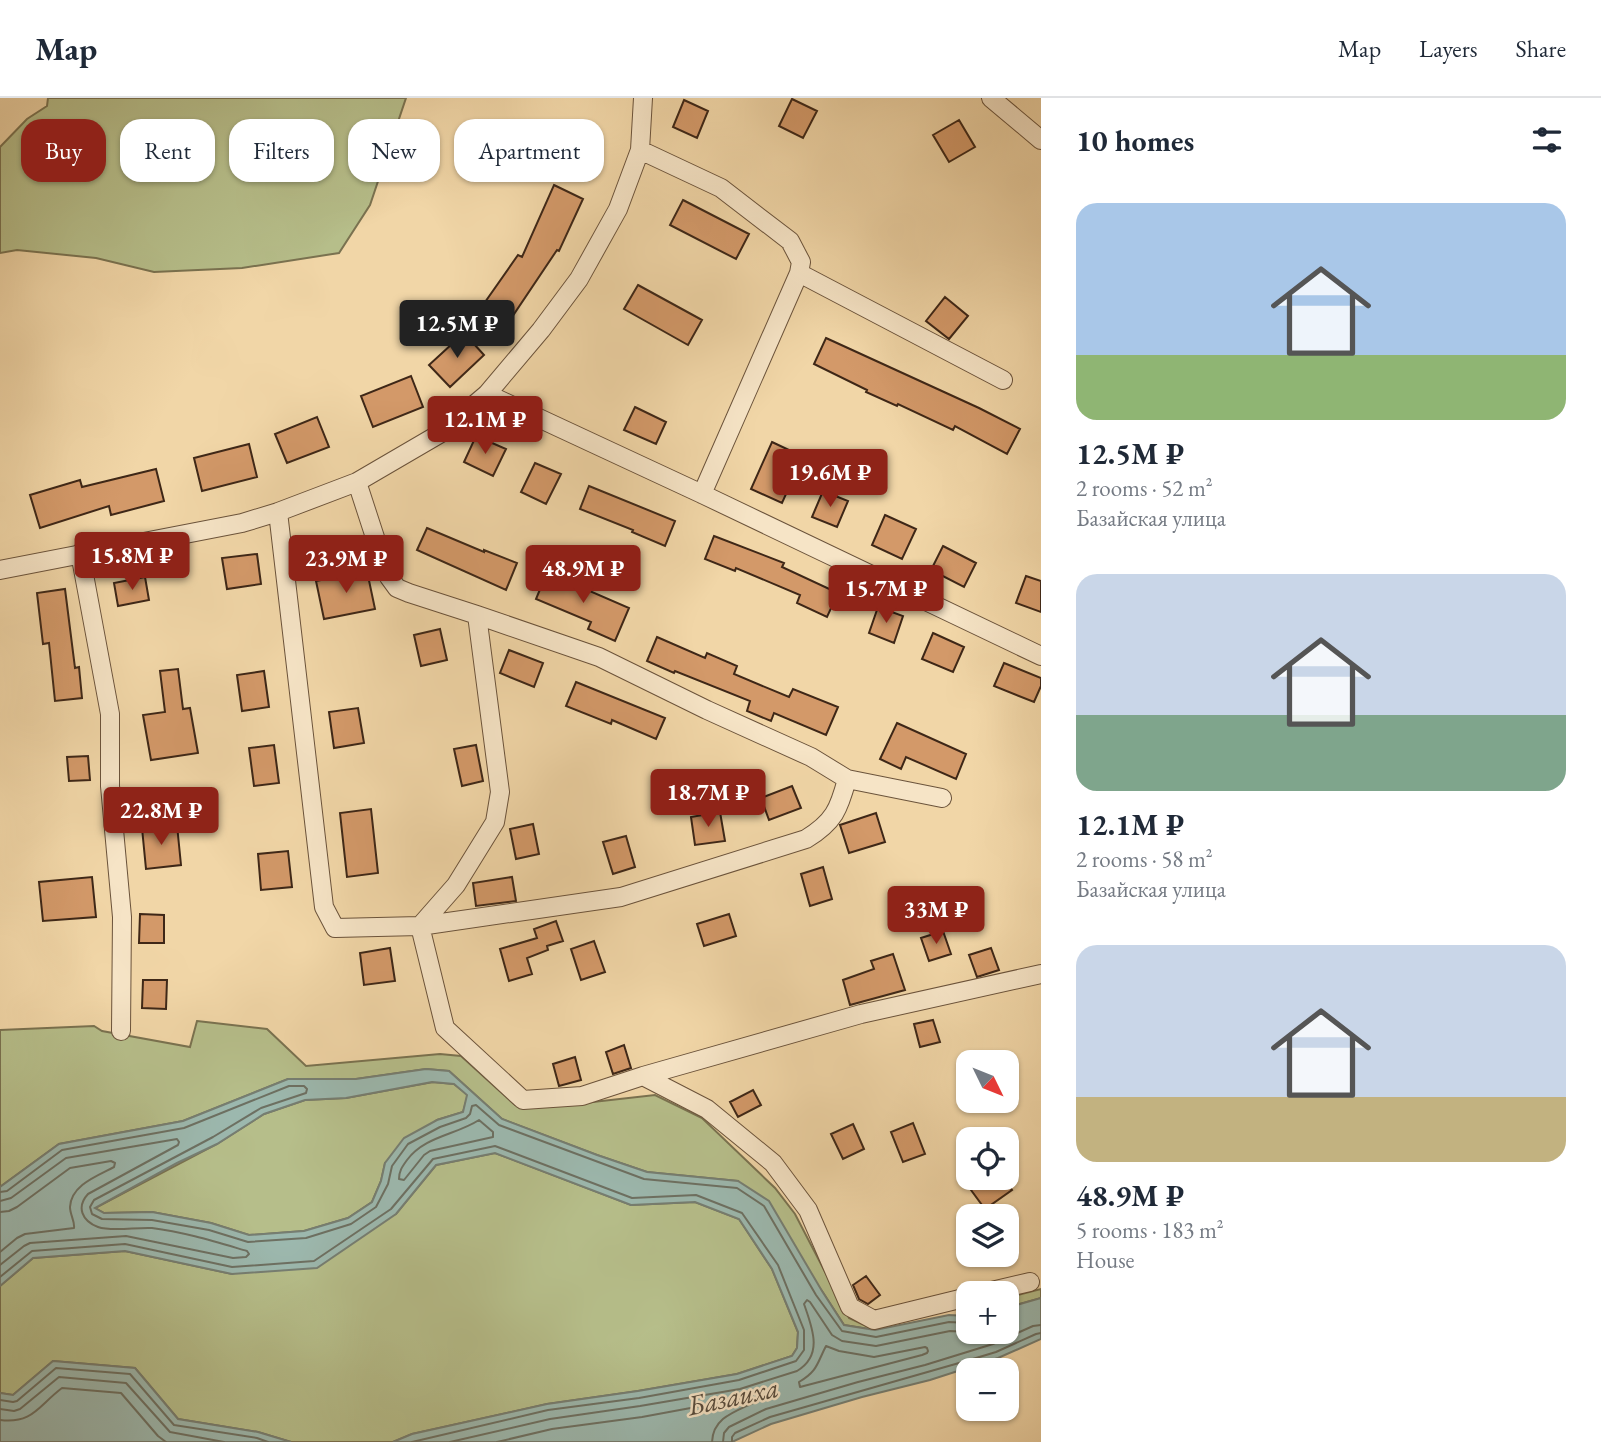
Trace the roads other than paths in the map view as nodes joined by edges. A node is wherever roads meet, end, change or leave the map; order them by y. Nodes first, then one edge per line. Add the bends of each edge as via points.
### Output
1 (643, 98) edge
2 (995, 99) edge
3 (1041, 140) edge
4 (640, 150) junction
5 (799, 273) junction
6 (1003, 380) dead end
7 (487, 394) junction
8 (357, 482) junction
9 (702, 494) junction
10 (278, 512) junction
11 (80, 554) junction
12 (0, 570) edge
13 (477, 615) junction
14 (1041, 656) edge
15 (847, 779) junction
16 (942, 798) dead end
17 (421, 926) junction
18 (1041, 974) edge
19 (121, 1031) dead end
20 (643, 1076) junction
21 (1030, 1282) dead end
22 (1019, 1285) edge
23 (956, 1300) edge

1 - 4 street
2 - 3 street
4 - 5 street via 721,188 790,240 801,262
4 - 7 street via 618,209 579,279
5 - 6 street
5 - 9 street
7 - 8 street via 441,433
7 - 9 street
8 - 10 street
8 - 13 street via 384,565 397,588
9 - 14 street
10 - 11 street
10 - 17 street via 324,907 335,928
11 - 12 street
11 - 19 street via 110,714 110,786 122,917
13 - 15 street via 599,657 811,757
13 - 17 street via 500,792 495,822 456,885
15 - 16 street
15 - 17 street via 840,803 824,828 806,839 621,897
17 - 20 street via 444,1028 523,1100 582,1096
18 - 20 street via 861,1014
20 - 23 street via 707,1109 773,1163 808,1210 850,1307 874,1320
21 - 22 street

